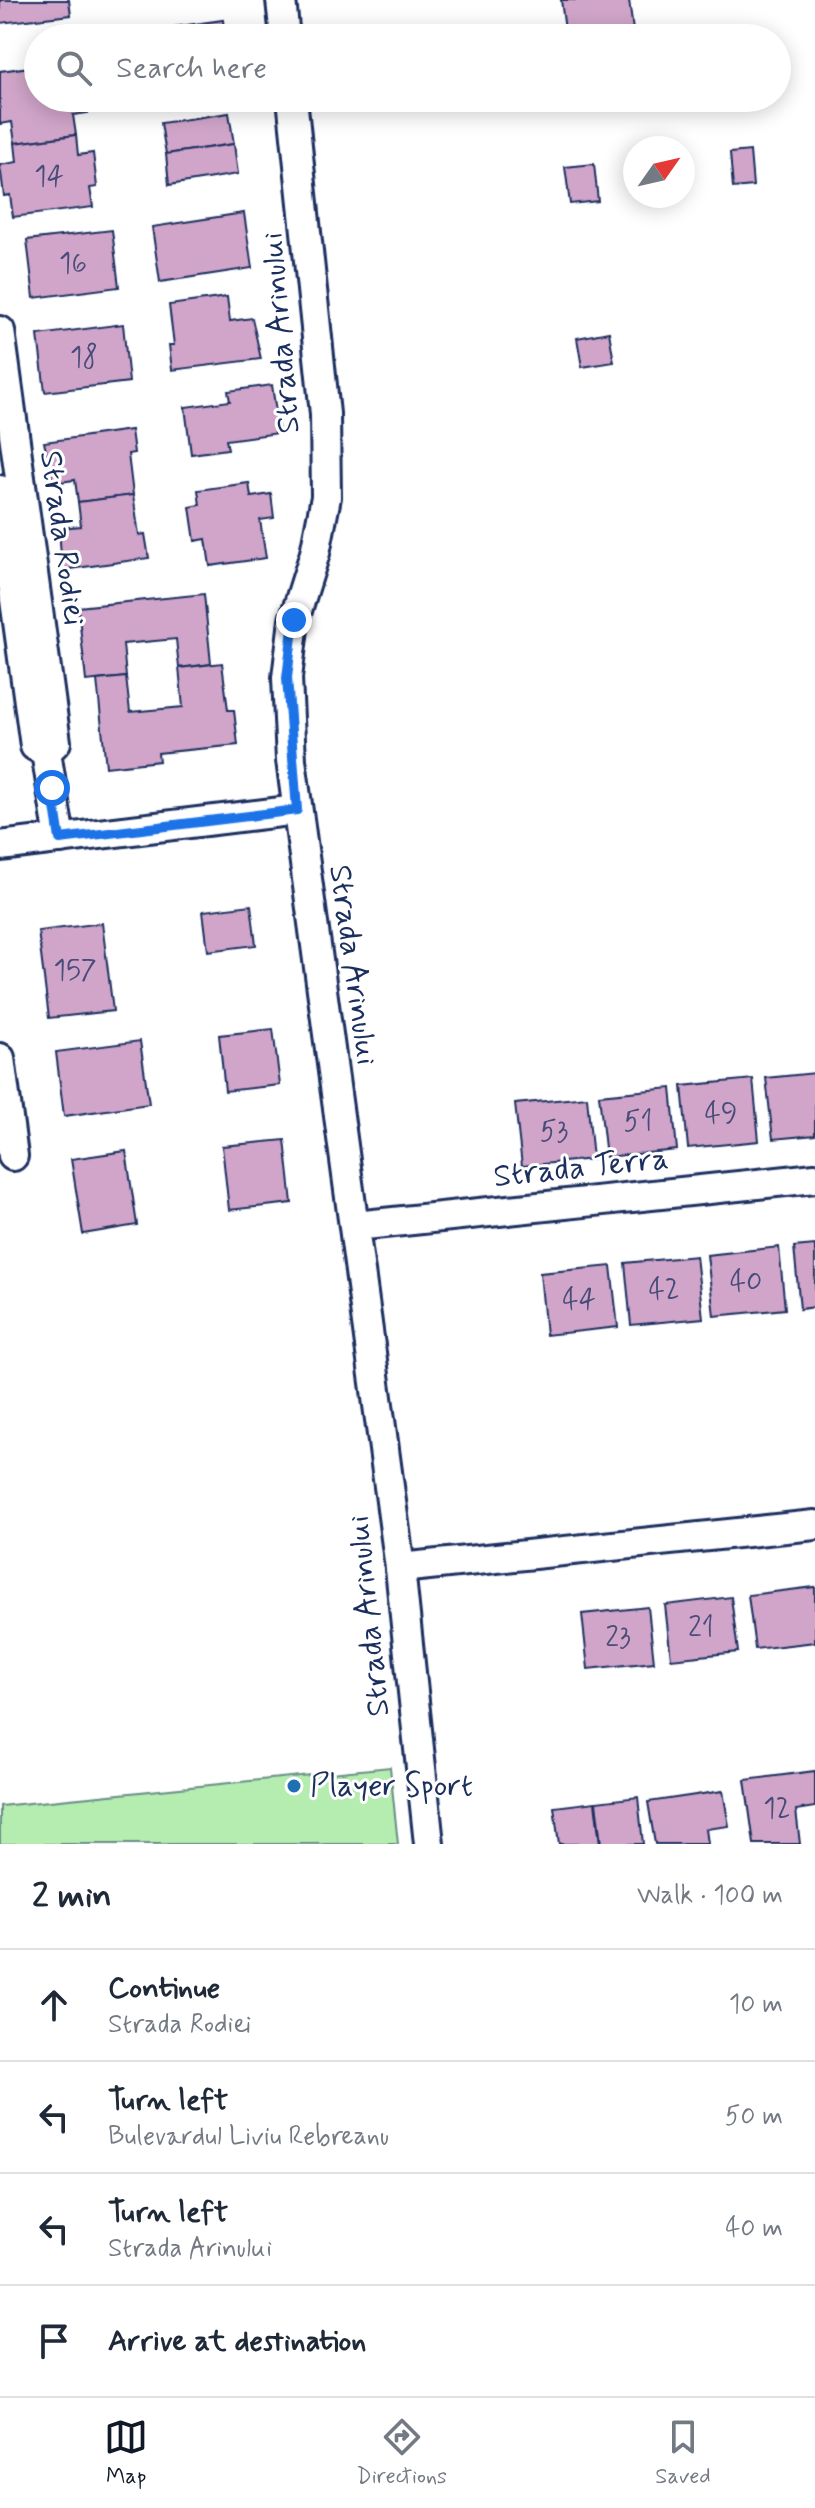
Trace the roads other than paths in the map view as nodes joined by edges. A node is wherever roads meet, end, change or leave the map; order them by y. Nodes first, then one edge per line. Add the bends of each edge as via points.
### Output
1 (281, 0) edge
2 (284, 24) edge
3 (293, 112) edge
4 (0, 331) edge
5 (0, 490) edge
6 (46, 752) junction
7 (297, 810) junction
8 (60, 839) junction
9 (0, 846) edge
10 (0, 1058) edge
11 (13, 1156) dead end
12 (815, 1178) edge
13 (355, 1226) junction
14 (815, 1525) edge
15 (400, 1568) junction
16 (429, 1844) edge

1 - 2 street
3 - 7 street, Strada Arinului via 325,414 326,497 294,620 287,678
4 - 6 street, Strada Rodiei via 56,742
5 - 6 street, Strada Rodiei via 35,746
6 - 8 street, Strada Rodiei
7 - 8 street
7 - 13 street, Strada Arinului
8 - 9 street
10 - 11 street
12 - 13 street, Strada Terra
13 - 15 street, Strada Arinului
14 - 15 street
15 - 16 street, Strada Arinului

